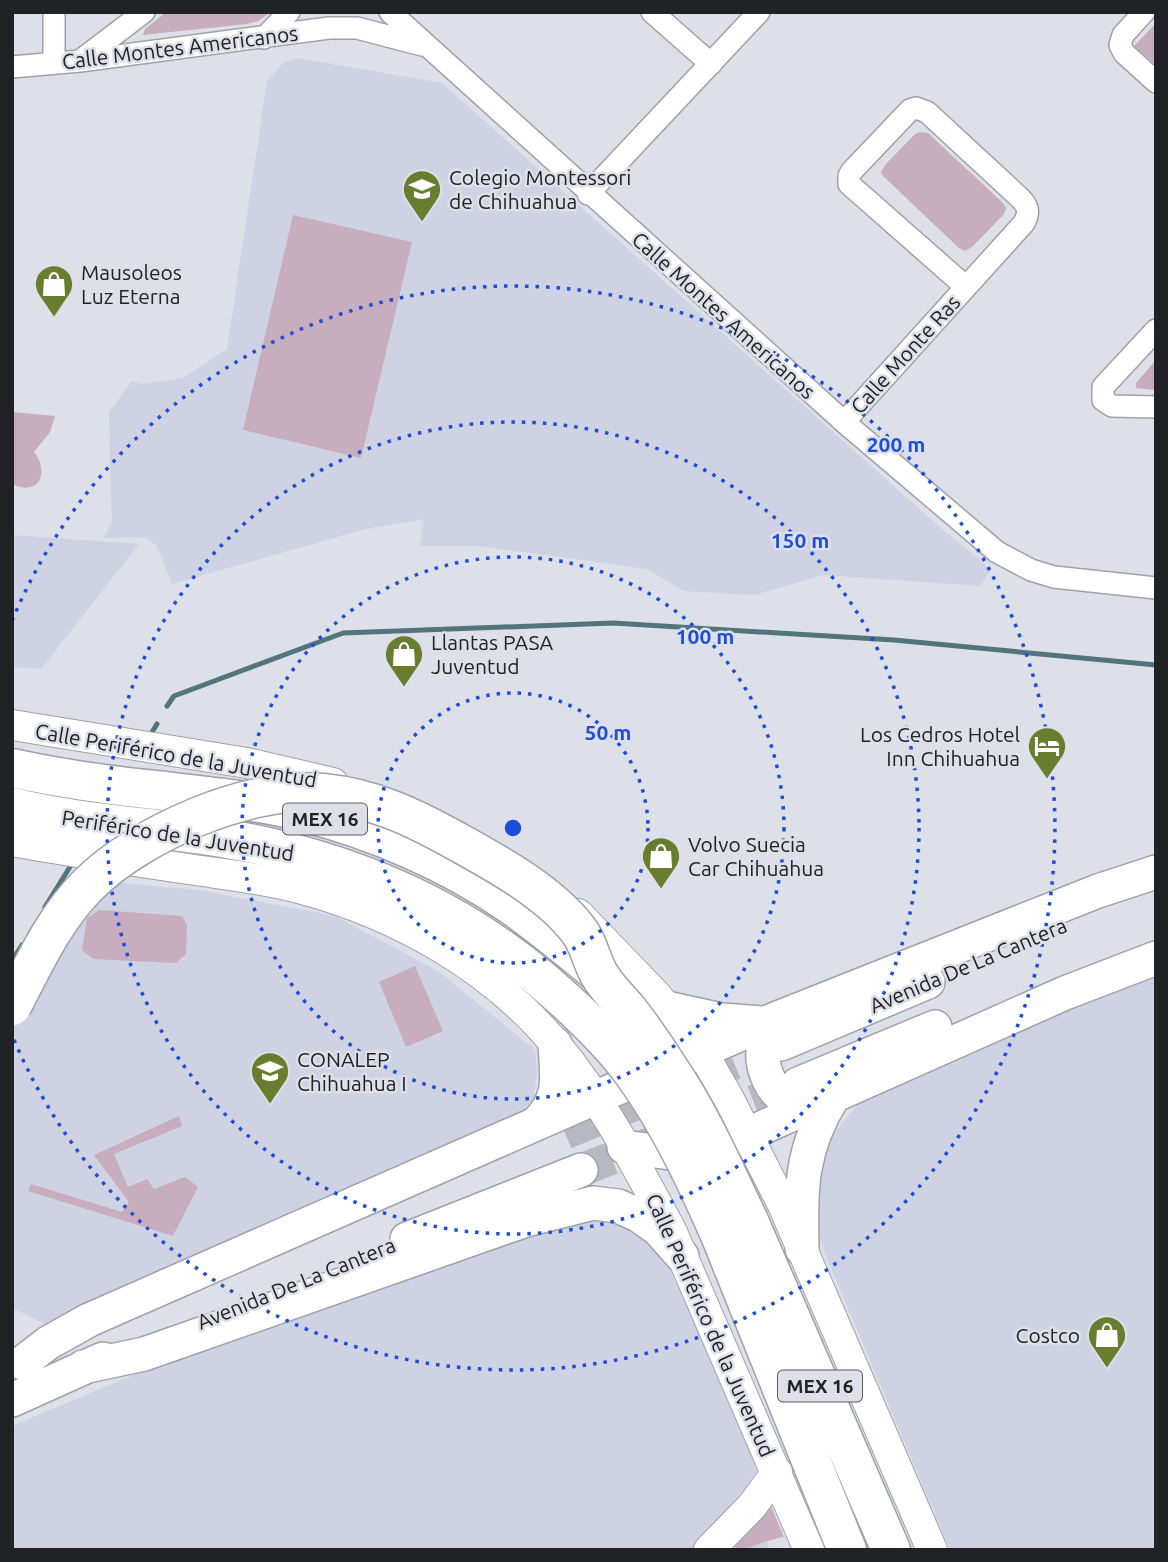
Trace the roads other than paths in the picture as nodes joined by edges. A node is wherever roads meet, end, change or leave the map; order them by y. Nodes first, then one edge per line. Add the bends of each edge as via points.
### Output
1 (54, 12) edge
2 (144, 12) edge
3 (289, 12) edge
4 (390, 12) edge
5 (652, 12) edge
6 (760, 12) edge
7 (1144, 12) edge
8 (264, 38) junction
9 (426, 46) junction
10 (80, 61) junction
11 (54, 63) junction
12 (711, 64) junction
13 (12, 67) edge
14 (1156, 82) edge
15 (589, 194) junction
16 (966, 287) junction
17 (1156, 330) edge
18 (1156, 407) edge
19 (844, 422) junction
20 (1156, 588) edge
21 (12, 725) edge
22 (12, 768) edge
23 (12, 807) edge
24 (12, 841) edge
25 (1156, 872) edge
26 (1156, 887) edge
27 (1156, 936) edge
28 (1156, 958) edge
29 (599, 974) junction
30 (662, 1002) junction
31 (12, 1006) edge
32 (774, 1029) junction
33 (558, 1046) junction
34 (701, 1050) junction
35 (815, 1095) junction
36 (595, 1100) junction
37 (550, 1128) junction
38 (748, 1134) junction
39 (624, 1147) junction
40 (581, 1170) tunnel mouth
41 (783, 1205) junction
42 (735, 1228) junction
43 (676, 1243) junction
44 (802, 1249) junction
45 (17, 1365) edge
46 (83, 1367) junction
47 (12, 1400) edge
48 (777, 1472) junction
49 (709, 1550) edge
50 (809, 1550) edge
51 (847, 1550) edge
52 (891, 1550) edge
53 (932, 1550) edge

1 - 11 street
2 - 10 street
3 - 8 street
4 - 9 street
5 - 12 street
6 - 12 street
7 - 14 street via 1120,45
8 - 9 street, Calle Montes Americanos via 357,28
8 - 10 street, Calle Montes Americanos
9 - 15 street, Calle Montes Americanos
10 - 11 street, Calle Montes Americanos
11 - 13 street, Calle Montes Americanos
12 - 15 street
15 - 19 street, Calle Montes Americanos
16 - 16 street, Calle Monte Ras via 1024,223 1028,210 927,112 916,108 852,172 849,184
16 - 19 street, Calle Monte Ras
17 - 18 street via 1103,387 1102,394 1112,406
19 - 20 street, Calle Montes Americanos via 978,538 1012,561 1054,577
21 - 30 main road, Calle Periférico de la Juventud via 287,771 403,806 450,827 533,876 596,930
22 - 29 highway, Periférico de la Juventud / MEX 16 via 72,781 239,799 302,811 360,830 416,852 509,903
23 - 42 highway, Periférico de la Juventud / MEX 16, bridge via 290,851 355,871 453,916 529,967 595,1028 632,1072 693,1175
24 - 33 main road, Calle Periférico de la Juventud via 262,881 343,902 443,948 530,1016
25 - 32 main road via 1098,891
26 - 32 main road, Avenida De La Cantera
27 - 35 main road, Avenida De La Cantera
28 - 35 main road
29 - 31 highway, bridge via 579,931 549,900 485,857 410,815 369,801 321,793 287,794 198,817 132,849 88,885 51,932
29 - 42 highway, MEX 16, bridge via 670,1069 707,1132
30 - 32 main road
30 - 33 main road via 649,1039 633,1053 586,1059
30 - 34 main road, Calle Periférico de la Juventud
32 - 34 main road
32 - 35 main road via 764,1044 769,1082 795,1104
33 - 36 main road, Calle Periférico de la Juventud
33 - 37 main road
34 - 36 main road
34 - 38 main road, Calle Periférico de la Juventud
35 - 38 main road
35 - 44 main road via 813,1135 801,1195
36 - 37 main road
36 - 39 main road, Calle Periférico de la Juventud
37 - 45 main road via 80,1324
38 - 39 main road via 670,1153
38 - 41 main road, Calle Periférico de la Juventud
39 - 43 main road, Calle Periférico de la Juventud
40 - 46 main road, Avenida De La Cantera
41 - 43 main road via 745,1182 710,1188 692,1201
41 - 44 main road, Calle Periférico de la Juventud
42 - 51 highway, MEX 16
42 - 52 highway, MEX 16
43 - 46 main road via 638,1215 618,1206 593,1203 526,1220 144,1354
43 - 48 main road, Calle Periférico de la Juventud
44 - 53 main road, Calle Periférico de la Juventud
46 - 47 main road, Avenida De La Cantera
48 - 49 main road
48 - 50 main road, Calle Periférico de la Juventud

